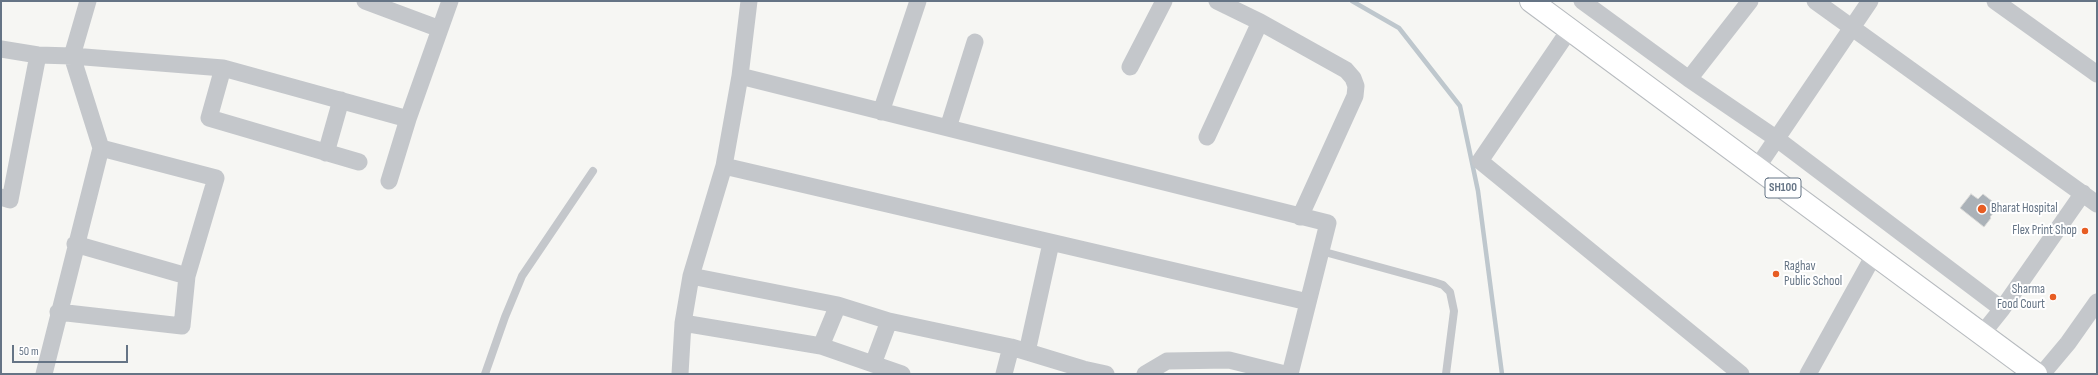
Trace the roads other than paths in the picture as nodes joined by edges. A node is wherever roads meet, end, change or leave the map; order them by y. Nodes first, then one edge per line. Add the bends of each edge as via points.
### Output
1 (88, 1) edge
2 (365, 1) edge
3 (450, 1) edge
4 (749, 1) edge
5 (918, 1) edge
6 (1164, 1) edge
7 (1217, 1) edge
8 (1531, 1) edge
9 (1582, 1) edge
10 (1750, 1) edge
11 (1816, 1) edge
12 (1870, 1) edge
13 (1995, 1) edge
14 (1260, 22) junction
15 (1852, 27) junction
16 (440, 29) junction
17 (1570, 29) junction
18 (975, 42) dead end
19 (1, 49) edge
20 (38, 55) junction
21 (72, 56) junction
22 (1130, 67) dead end
23 (223, 68) junction
24 (2097, 74) edge
25 (740, 76) junction
26 (1689, 79) junction
27 (341, 100) junction
28 (881, 112) junction
29 (408, 119) junction
30 (948, 128) junction
31 (1207, 137) dead end
32 (1777, 139) junction
33 (101, 148) junction
34 (326, 153) junction
35 (358, 162) dead end
36 (724, 166) junction
37 (1756, 168) junction
38 (593, 171) dead end
39 (389, 181) dead end
40 (2083, 193) junction
41 (1, 197) edge
42 (2097, 204) edge
43 (1300, 216) junction
44 (1051, 243) junction
45 (76, 244) junction
46 (1321, 251) junction
47 (1874, 255) junction
48 (187, 276) junction
49 (691, 276) junction
50 (1308, 302) junction
51 (2097, 302) edge
52 (838, 305) junction
53 (2002, 309) junction
54 (58, 312) junction
55 (889, 320) junction
56 (683, 324) junction
57 (1982, 334) junction
58 (821, 346) junction
59 (1011, 347) junction
60 (1028, 352) junction
61 (874, 364) junction
62 (1082, 371) edge
63 (44, 374) edge
64 (485, 374) edge
65 (680, 374) edge
66 (902, 374) edge
67 (1004, 374) edge
68 (1106, 374) edge
69 (1145, 374) edge
70 (1285, 374) edge
71 (1290, 374) edge
72 (1446, 374) edge
73 (1741, 374) edge
74 (1808, 374) edge
75 (2036, 374) edge
76 (2042, 374) edge

1 - 21 street
2 - 16 street
3 - 16 street
4 - 25 street
5 - 28 street
6 - 22 street
7 - 14 street
8 - 17 main road, SH100
9 - 26 street
10 - 26 street
11 - 15 street
12 - 15 street
13 - 24 street
14 - 31 street
14 - 43 street via 1346,70 1354,78 1356,86 1355,96
15 - 32 street
15 - 40 street
16 - 29 street
17 - 37 main road, SH100
17 - 73 street via 1480,161
18 - 30 street
19 - 20 street
20 - 21 street
20 - 41 street via 10,200
21 - 23 street
21 - 33 street
23 - 27 street
23 - 34 street via 209,118
25 - 28 street
25 - 36 street
26 - 32 street
27 - 29 street
27 - 34 street
28 - 30 street
29 - 39 street
30 - 43 street
32 - 37 street
32 - 53 street
33 - 45 street
33 - 48 street via 216,178
34 - 35 street
36 - 44 street
36 - 49 street
37 - 47 main road, SH100
38 - 64 lane via 522,276
40 - 42 street
40 - 53 street
43 - 46 street via 1328,223
44 - 50 street
44 - 60 street
45 - 48 street
45 - 54 street
46 - 50 street
46 - 72 lane via 1443,285 1450,292 1454,311
47 - 57 main road, SH100
47 - 74 street
48 - 54 street via 182,326
49 - 52 street
49 - 56 street
50 - 71 street
51 - 76 street
52 - 55 street
52 - 58 street
53 - 57 street
54 - 63 street
55 - 59 street
55 - 61 street
56 - 58 street
56 - 65 street
57 - 75 main road, SH100
58 - 61 street
59 - 60 street
59 - 67 street
60 - 62 street
61 - 66 street
62 - 68 street
69 - 70 street via 1167,360 1229,360

